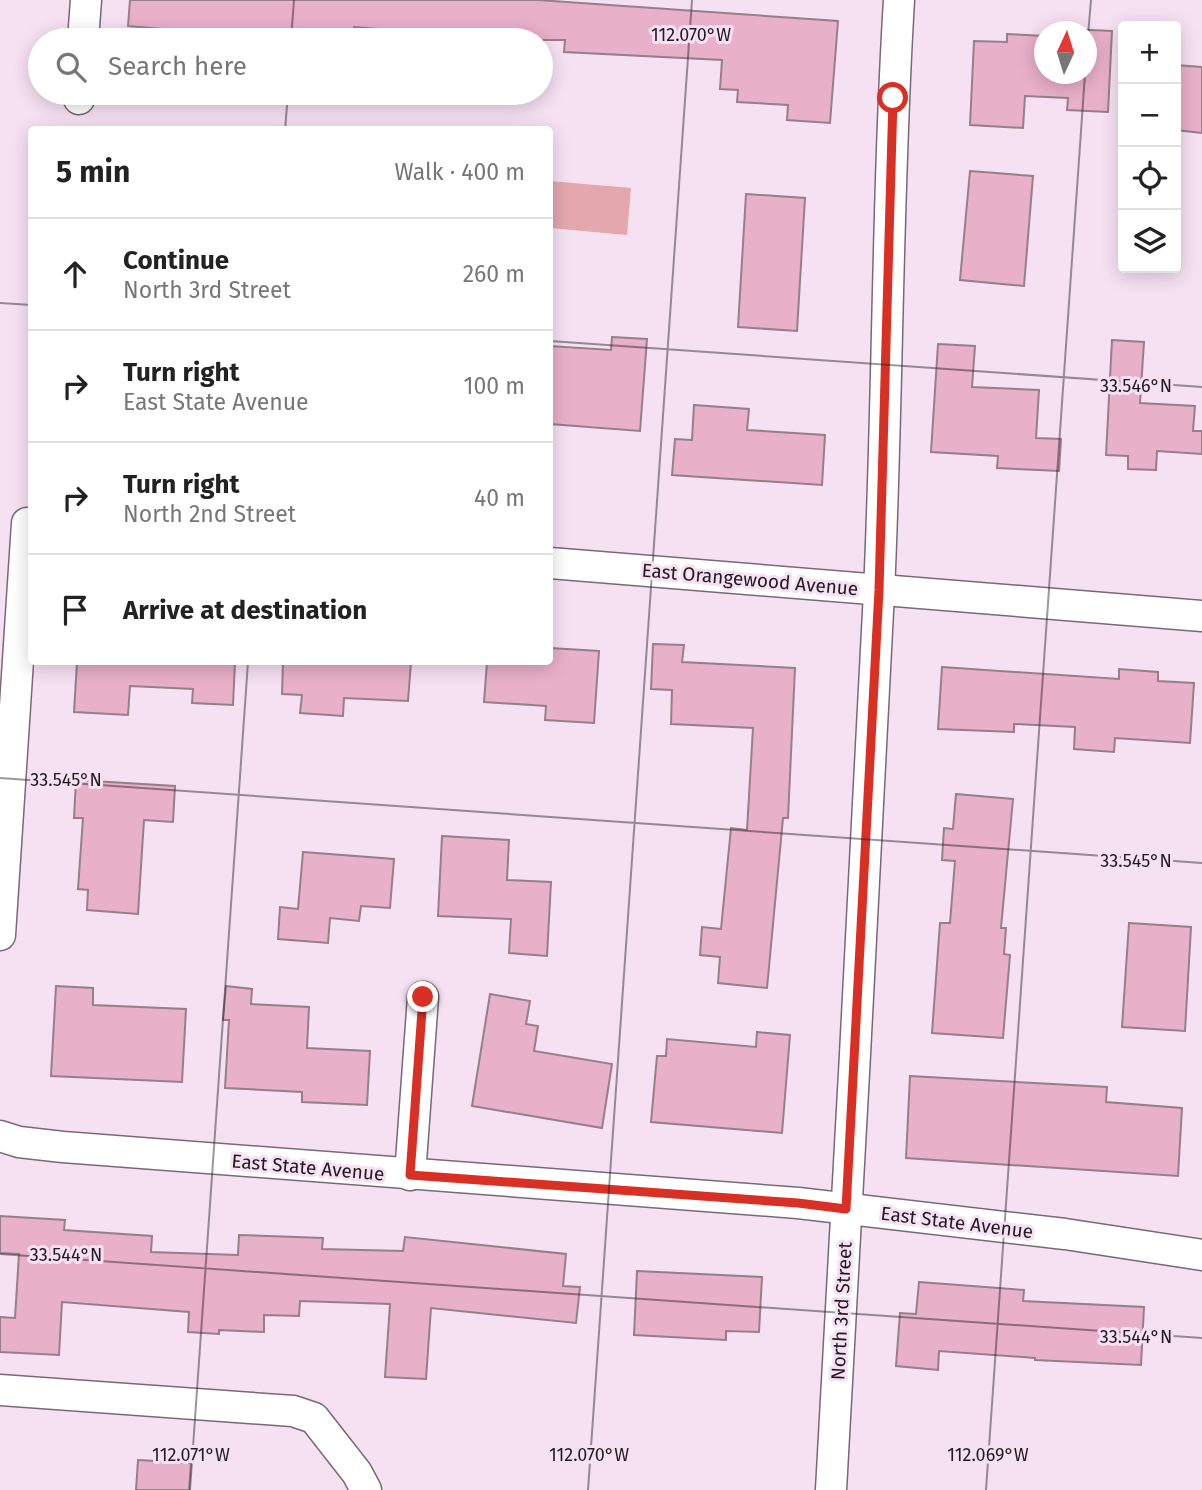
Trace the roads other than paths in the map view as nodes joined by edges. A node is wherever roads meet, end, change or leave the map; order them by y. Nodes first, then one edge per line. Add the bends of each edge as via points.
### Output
1 (86, 0) edge
2 (899, 0) edge
3 (84, 28) edge
4 (19, 522) edge
5 (553, 562) edge
6 (879, 590) junction
7 (1202, 615) edge
8 (0, 935) edge
9 (423, 997) dead end
10 (0, 1136) edge
11 (410, 1175) junction
12 (846, 1209) junction
13 (1202, 1255) edge
14 (0, 1390) edge
15 (366, 1490) edge
16 (831, 1490) edge

1 - 3 street
2 - 6 street, North 3rd Street
4 - 8 street
5 - 6 street, East Orangewood Avenue
6 - 7 street, East Orangewood Avenue
6 - 12 street, North 3rd Street
9 - 11 street
10 - 11 street, East State Avenue via 63,1147
11 - 12 street, East State Avenue
12 - 13 street, East State Avenue
12 - 16 street, North 3rd Street
14 - 15 street via 293,1411 314,1418

